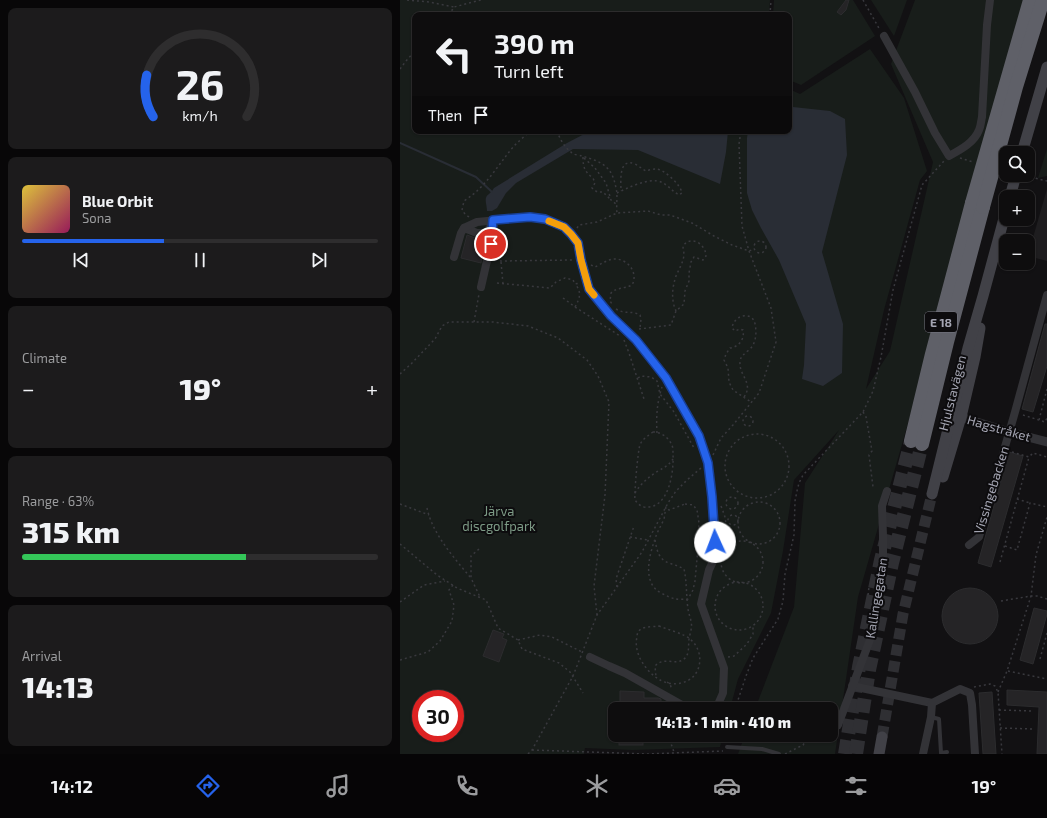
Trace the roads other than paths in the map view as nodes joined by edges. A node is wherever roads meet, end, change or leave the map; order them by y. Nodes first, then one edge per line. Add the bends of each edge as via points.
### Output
1 (990, 0) edge
2 (1030, 0) edge
3 (1042, 0) edge
4 (884, 36) road end
5 (1047, 67) edge
6 (1024, 146) edge
7 (977, 205) junction
8 (493, 222) junction
9 (1002, 226) edge
10 (464, 228) junction
11 (454, 257) dead end
12 (481, 287) road end
13 (1047, 295) edge
14 (956, 416) junction
15 (1009, 432) junction
16 (916, 442) tunnel mouth
17 (1047, 442) edge
18 (887, 491) dead end
19 (935, 494) tunnel mouth
20 (969, 545) dead end
21 (590, 657) dead end
22 (852, 686) junction
23 (676, 702) edge
24 (719, 702) edge
25 (932, 703) junction
26 (931, 717) junction
27 (838, 725) dead end
28 (727, 749) road end
29 (947, 752) dead end
30 (779, 754) edge
31 (879, 754) edge
32 (885, 754) edge
33 (923, 754) edge
34 (975, 754) edge

1 - 4 street via 979,130 974,139 948,156
2 - 7 highway, E 18, bridge
3 - 7 highway, E 18, bridge
5 - 6 main road
7 - 16 highway, E 18 via 932,354
8 - 10 street via 477,222
8 - 10 street via 486,233
8 - 12 street via 491,244
8 - 24 street via 530,217 545,219 564,227 571,234 578,243 589,289 611,316 636,340 668,381 699,436 708,463 715,557 709,570 702,604 724,668 723,693
9 - 14 main road, Hjulstavägen via 968,348
10 - 11 street
13 - 15 street, Vissingebacken
14 - 15 street, Hagstråket
14 - 19 main road, Hjulstavägen
15 - 17 street, Hagstråket
15 - 20 street, Vissingebacken via 979,537
18 - 22 street, Kallingegatan via 882,506 883,565 871,637
21 - 23 street via 625,673
22 - 25 street
22 - 27 street, Kallingegatan
25 - 26 street
25 - 34 street via 960,689 970,693
26 - 29 lane via 939,719 941,753
26 - 33 street
28 - 30 lane via 762,749
31 - 32 main road via 885,737

